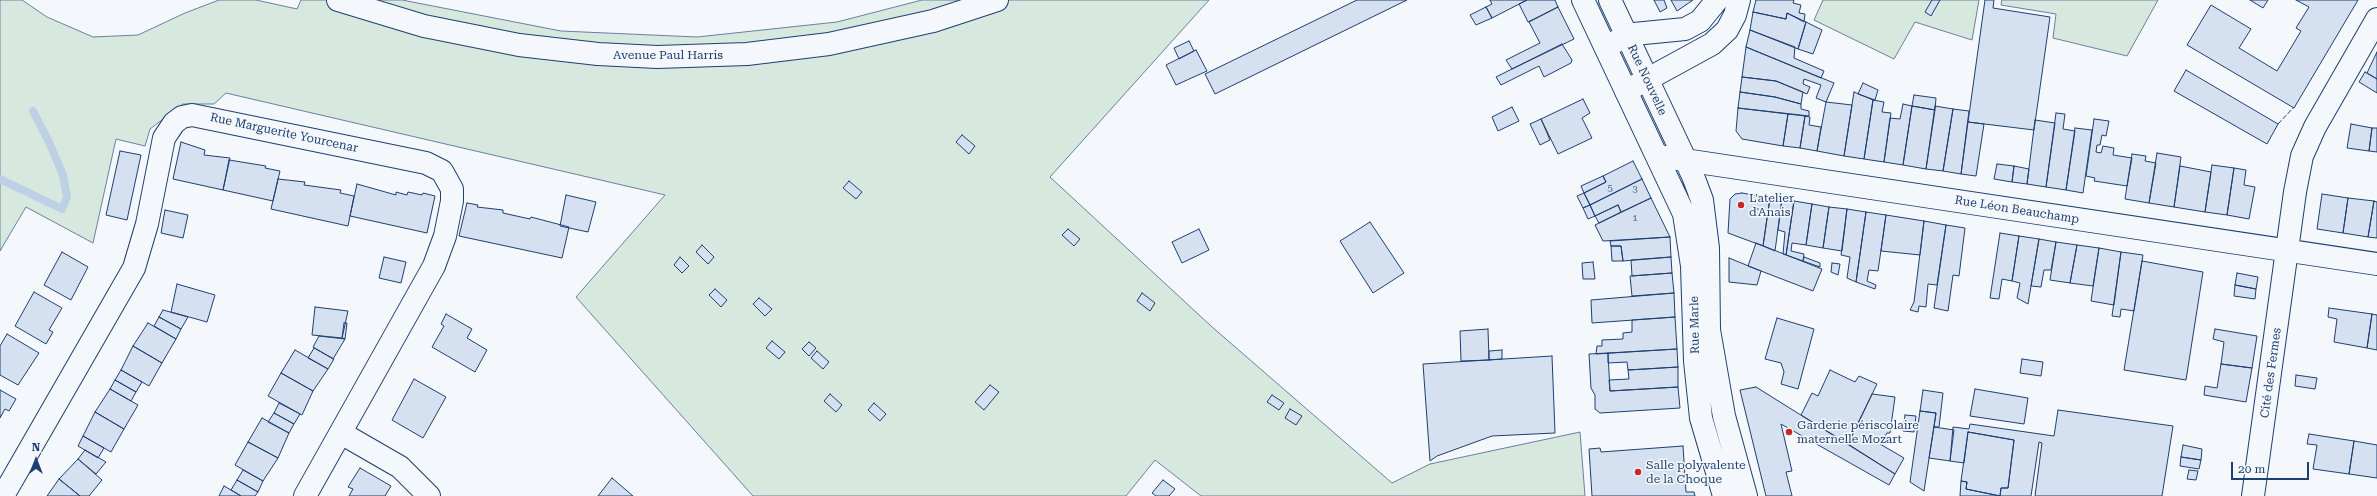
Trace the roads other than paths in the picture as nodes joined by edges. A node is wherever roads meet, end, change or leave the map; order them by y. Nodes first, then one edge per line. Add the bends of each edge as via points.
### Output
1 (338, 0) edge
2 (997, 0) edge
3 (1583, 0) edge
4 (1610, 0) edge
5 (1717, 0) edge
6 (1739, 0) edge
7 (2377, 19) edge
8 (1627, 36) junction
9 (1605, 46) junction
10 (1647, 81) junction
11 (1626, 91) junction
12 (1658, 156) junction
13 (1686, 160) junction
14 (2288, 250) junction
15 (2377, 264) edge
16 (341, 433) junction
17 (4, 494) edge
18 (304, 496) edge
19 (429, 496) edge
20 (1724, 496) edge
21 (1746, 496) edge
22 (2253, 496) edge

1 - 2 street, Avenue Paul Harris via 424,26 507,43 598,54 657,56 747,54 829,44 934,21
3 - 9 street, Rue Nouvelle
4 - 8 street, Rue Nouvelle
5 - 8 street via 1700,21 1685,29
6 - 10 street via 1727,30 1712,44
7 - 14 street, Cité des Fermes via 2302,156
8 - 9 street
8 - 10 street, Rue Nouvelle
9 - 11 street, Rue Nouvelle
10 - 11 street
10 - 13 street, Rue Nouvelle
11 - 12 street, Rue Nouvelle
12 - 13 street, Rue Léon Beauchamp
12 - 20 street, Rue Marle via 1684,214 1689,239 1695,301 1695,361 1701,418
13 - 14 street, Rue Léon Beauchamp
13 - 21 street, Rue Marle via 1702,200 1706,223 1709,330 1724,416
14 - 15 street, Rue Léon Beauchamp
14 - 22 street, Cité des Fermes
16 - 17 street, Rue Marguerite Yourcenar via 441,251 452,201 452,189 448,179 442,171 426,163 192,115 174,122 164,138 147,224 134,268
16 - 18 street, Rue Marguerite Yourcenar
16 - 19 street via 400,467

